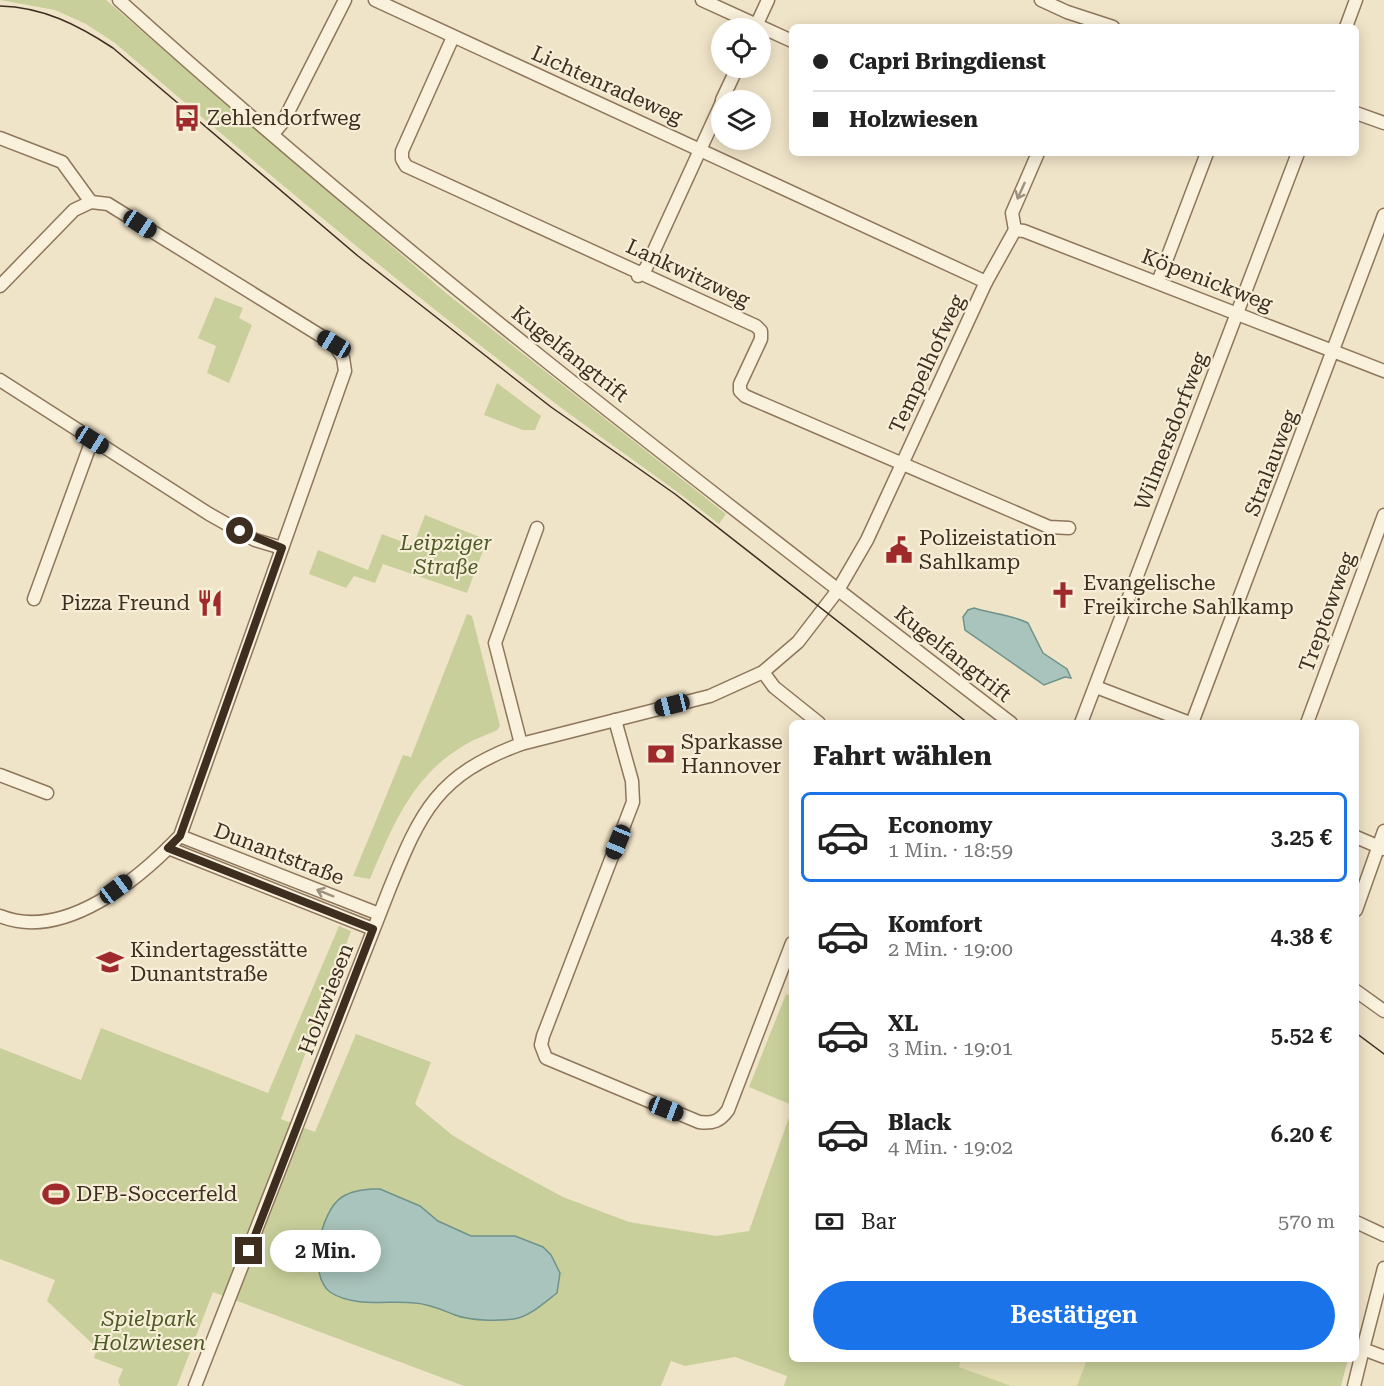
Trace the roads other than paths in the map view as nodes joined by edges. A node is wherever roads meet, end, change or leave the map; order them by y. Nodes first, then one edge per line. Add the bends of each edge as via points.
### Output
1 (119, 0) edge
2 (345, 0) edge
3 (375, 0) edge
4 (702, 0) edge
5 (768, 0) edge
6 (1041, 0) edge
7 (1356, 0) edge
8 (738, 18) edge
9 (760, 18) edge
10 (1097, 24) edge
11 (1347, 24) edge
12 (771, 33) edge
13 (453, 37) junction
14 (789, 40) edge
15 (1359, 114) edge
16 (1384, 123) edge
17 (711, 125) edge
18 (273, 134) junction
19 (0, 138) edge
20 (700, 149) junction
21 (1035, 156) edge
22 (1206, 156) edge
23 (1297, 156) edge
24 (91, 202) junction
25 (1384, 215) edge
26 (1015, 230) junction
27 (639, 274) junction
28 (986, 282) junction
29 (1158, 282) junction
30 (0, 286) edge
31 (1237, 312) junction
32 (1334, 351) junction
33 (1384, 371) edge
34 (0, 380) edge
35 (92, 440) junction
36 (902, 465) junction
37 (1384, 515) edge
38 (537, 528) dead end
39 (1070, 528) dead end
40 (282, 548) junction
41 (838, 590) junction
42 (34, 599) dead end
43 (763, 672) junction
44 (1096, 687) junction
45 (615, 720) junction
46 (815, 720) edge
47 (1007, 720) edge
48 (1082, 720) edge
49 (1183, 720) edge
50 (1192, 720) edge
51 (1309, 720) edge
52 (521, 744) junction
53 (0, 775) edge
54 (47, 794) dead end
55 (1384, 831) edge
56 (180, 836) junction
57 (1359, 838) edge
58 (1381, 847) edge
59 (168, 848) junction
60 (1359, 902) edge
61 (380, 914) junction
62 (0, 916) edge
63 (373, 929) junction
64 (789, 951) edge
65 (1359, 993) edge
66 (1384, 1011) edge
67 (1359, 1223) edge
68 (1384, 1235) edge
69 (1384, 1268) edge
70 (1363, 1348) junction
71 (1384, 1357) edge
72 (195, 1386) edge
73 (1354, 1386) edge

1 - 18 street, Kugelfangtrift
2 - 18 street via 283,122
3 - 13 street, Lichtenradeweg
4 - 8 street
5 - 9 street
6 - 10 street
7 - 11 street
12 - 14 street
13 - 20 street, Lichtenradeweg
13 - 27 street, Lankwitzweg via 402,151 406,166
15 - 16 street
17 - 20 street
18 - 41 street, Kugelfangtrift via 489,315
19 - 24 street via 62,162
20 - 27 street via 646,268
20 - 28 street, Lichtenradeweg
21 -> 26 street, Tempelhofweg via 1012,213
22 - 29 street
23 - 31 street, Wilmersdorfweg
24 - 30 street via 74,210
24 - 40 street via 108,204 334,344 343,358 345,371
25 - 32 street, Stralauweg
26 - 28 street, Tempelhofweg
26 - 29 street, Köpenickweg
27 - 36 street, Lankwitzweg via 761,331 740,384 745,396
28 - 36 street, Tempelhofweg
29 - 31 street, Köpenickweg
31 - 32 street, Köpenickweg
31 - 44 street, Wilmersdorfweg
32 - 33 street, Köpenickweg
32 - 50 street, Stralauweg
34 - 35 street
35 - 40 street via 209,514 255,540
35 - 42 street
36 - 39 street, Lankwitzweg via 1049,527
36 - 41 street, Tempelhofweg via 867,540
37 - 51 street, Treptowweg
38 - 52 street via 495,643
40 - 56 street
41 - 43 street, Holzwiesen via 798,642
41 - 47 street, Kugelfangtrift
43 - 45 street, Holzwiesen via 710,696
43 - 46 street via 774,687
44 - 48 street, Wilmersdorfweg
44 - 49 street
45 - 52 street, Holzwiesen
45 - 64 street via 632,781 633,802 543,1036 541,1045 546,1058 699,1122 709,1124 722,1119
52 - 61 street, Holzwiesen via 477,763 437,796 413,832
53 - 54 street
55 - 58 street
56 - 59 street, Dunantstraße
61 -> 56 street, Dunantstraße
57 - 58 street
58 - 60 street
59 - 62 street, Dunantstraße via 99,903 70,916 44,921
59 - 63 street, Dunantstraße
61 - 63 street, Holzwiesen
63 - 72 street, Holzwiesen
65 - 66 street
67 - 68 street
69 - 70 street
70 - 71 street
70 - 73 street

